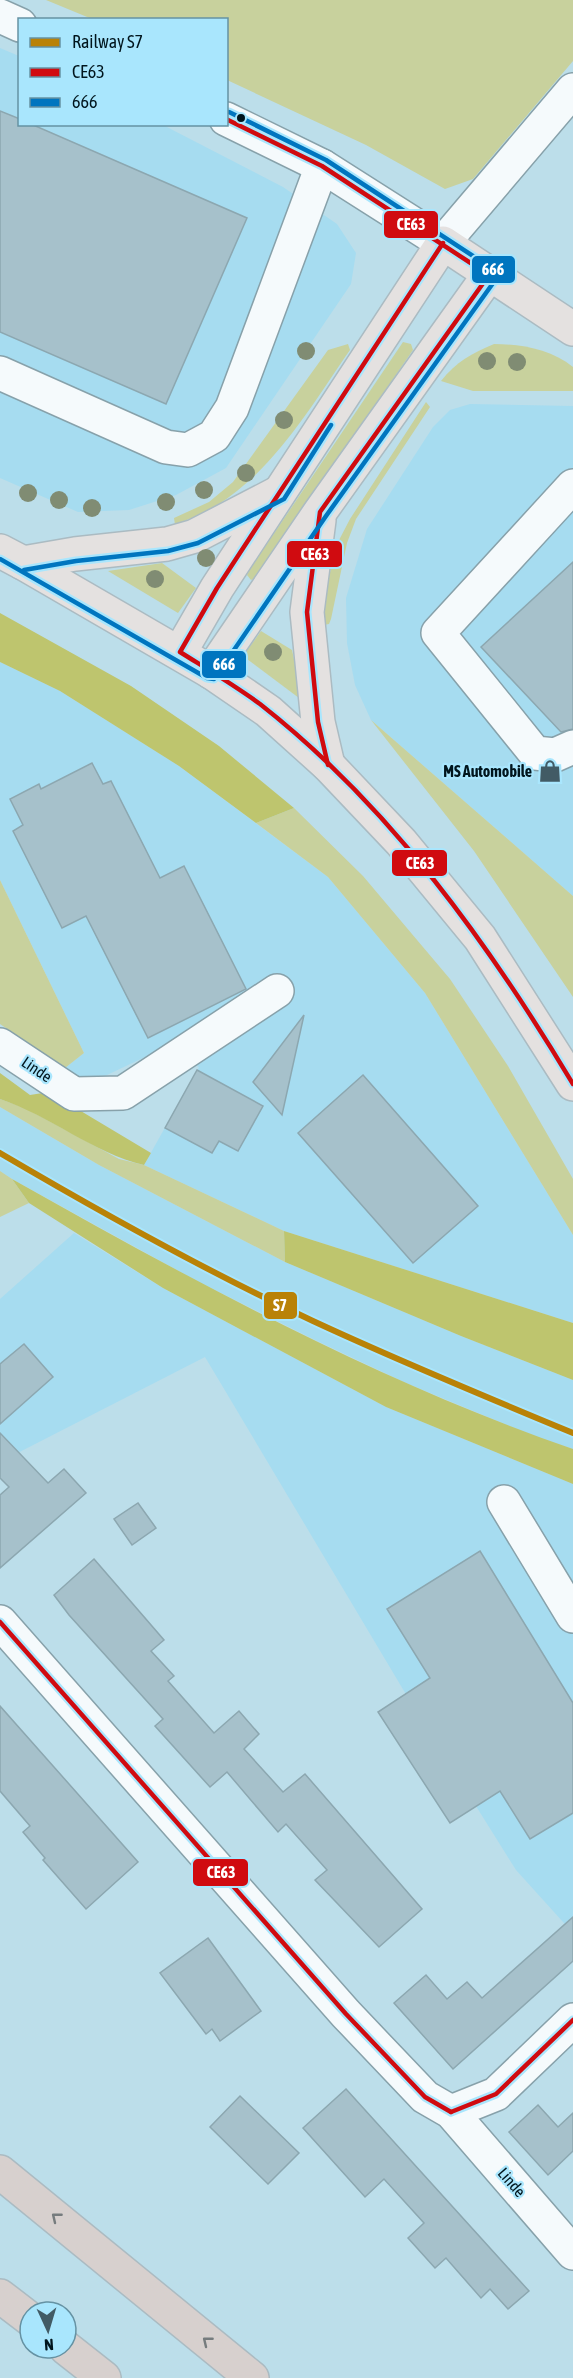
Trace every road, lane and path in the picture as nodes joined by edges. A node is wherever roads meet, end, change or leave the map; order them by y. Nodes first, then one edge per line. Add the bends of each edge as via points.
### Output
1 (0, 16) edge
2 (18, 24) edge
3 (573, 90) edge
4 (228, 120) edge
5 (322, 166) junction
6 (443, 243) junction
7 (489, 275) junction
8 (573, 329) edge
9 (0, 373) edge
10 (573, 486) edge
11 (279, 493) junction
12 (320, 512) junction
13 (12, 557) edge
14 (180, 652) junction
15 (211, 672) junction
16 (573, 747) edge
17 (328, 765) junction
18 (277, 991) dead end
19 (0, 1045) edge
20 (573, 1084) edge
21 (504, 1502) dead end
22 (573, 1616) edge
23 (0, 1622) edge
24 (573, 2020) edge
25 (451, 2112) junction
26 (0, 2172) edge
27 (573, 2253) edge
28 (0, 2296) edge
29 (18, 2310) edge
30 (78, 2357) edge
31 (104, 2378) edge
32 (252, 2378) edge

1 - 2 street
3 - 6 street
4 - 5 street
5 - 6 street
5 - 9 street via 232,408 214,436 188,450 166,447
6 - 7 main road
6 - 11 main road
7 - 8 main road
7 - 12 main road
10 - 16 street via 438,633 535,753 555,755
11 - 13 main road via 195,536 168,544
11 - 14 main road
12 - 15 main road
12 - 17 main road via 308,612 318,722
13 - 14 main road
14 - 15 main road
15 - 17 main road via 268,711
17 - 20 main road via 401,842 480,938
18 - 19 street, Linde via 123,1094 74,1094
21 - 22 street
23 - 25 street, Linde via 346,2014 425,2097
24 - 25 street via 496,2094
25 - 27 street, Linde
32 -> 26 highway
28 - 29 highway
30 - 31 highway

